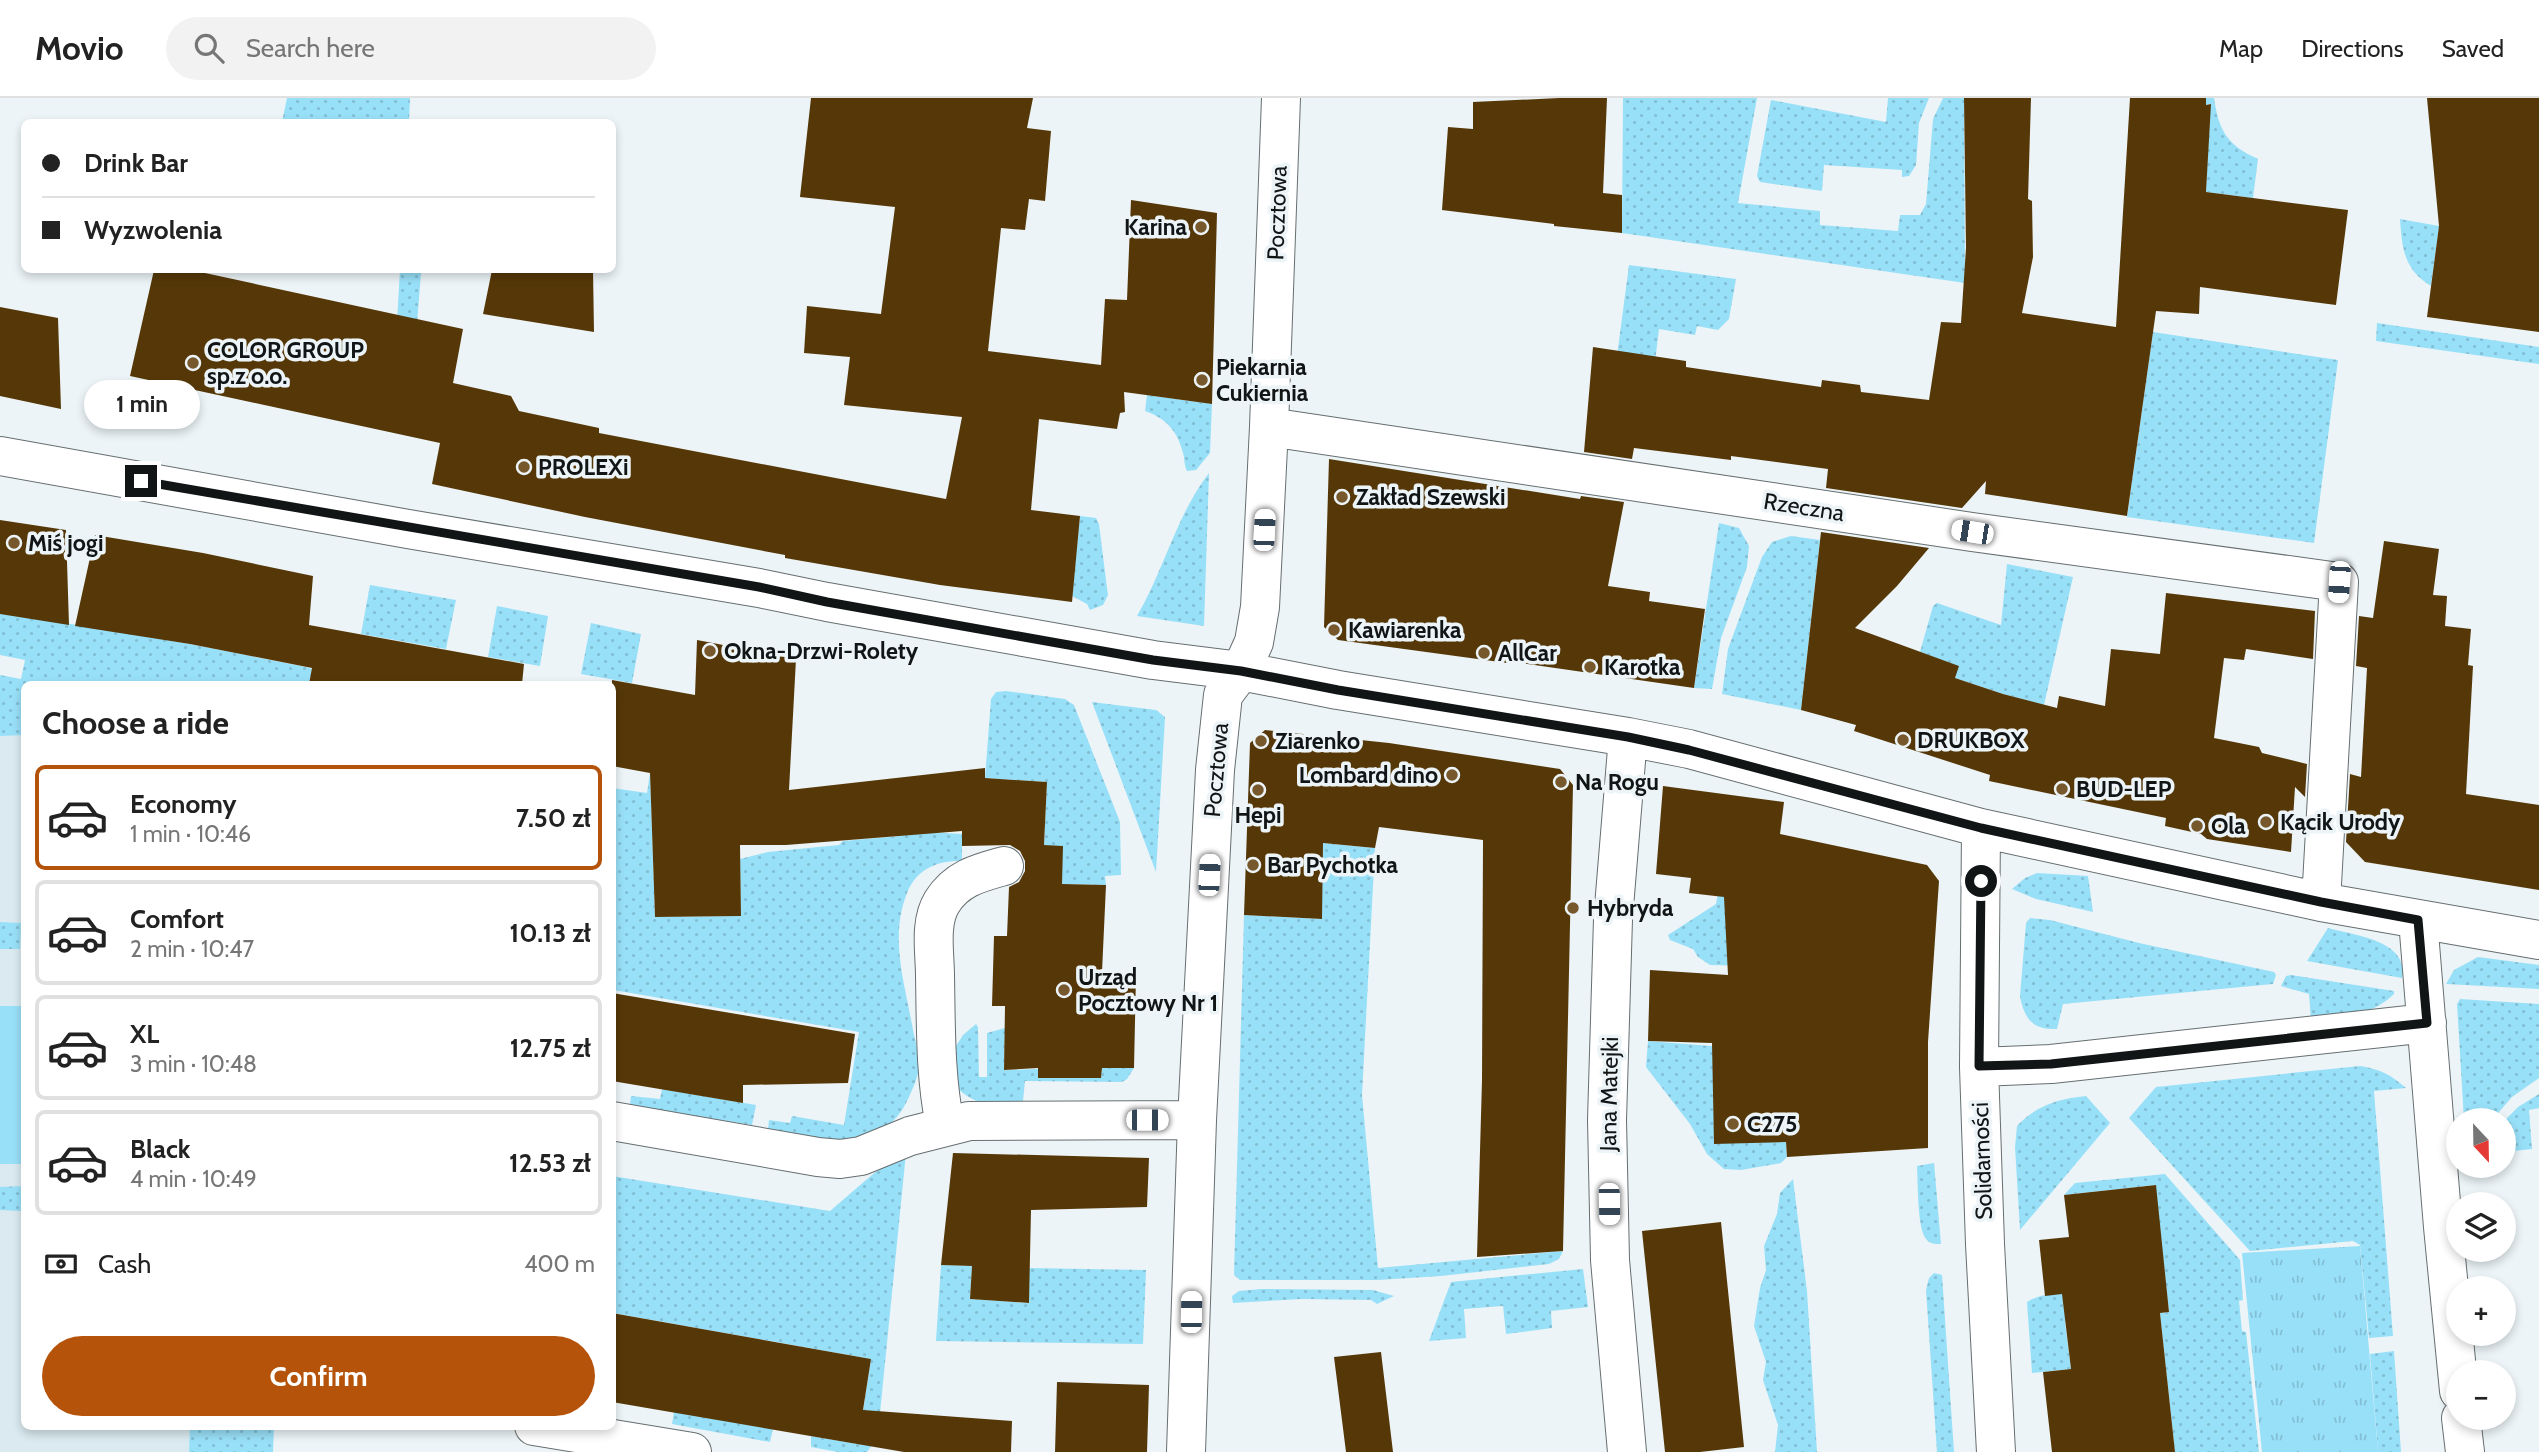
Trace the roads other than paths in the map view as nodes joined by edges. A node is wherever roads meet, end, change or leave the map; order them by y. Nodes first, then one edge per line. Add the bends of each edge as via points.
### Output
1 (1280, 98) edge
2 (1269, 427) junction
3 (0, 456) edge
4 (1241, 671) junction
5 (1628, 737) junction
6 (1981, 828) junction
7 (1004, 866) dead end
8 (2321, 902) junction
9 (2418, 920) junction
10 (2539, 940) edge
11 (2427, 1023) junction
12 (1979, 1066) junction
13 (1197, 1120) junction
14 (616, 1122) edge
15 (945, 1125) junction
16 (2456, 1360) edge
17 (558, 1430) edge
18 (2462, 1430) edge
19 (692, 1452) edge
20 (1186, 1452) edge
21 (1628, 1452) edge
22 (1996, 1452) edge
23 (2465, 1452) edge

1 - 2 street, Pocztowa
2 - 4 street, Pocztowa via 1260,607 1254,642
2 - 8 street, Rzeczna via 2339,582
3 - 4 street via 1153,660
4 - 5 street
4 - 13 street, Pocztowa via 1223,695 1215,770
5 - 6 street
5 - 21 street, Jana Matejki via 1614,919 1607,1120 1610,1260
6 - 8 street
6 - 12 street, Solidarności
7 - 15 street via 970,875 953,888 940,905 934,927 936,1064
8 - 9 street
9 - 10 street
9 - 11 street
11 - 12 street via 2051,1064
11 - 16 street
12 - 22 street, Solidarności
13 - 15 street via 998,1119
13 - 20 street, Pocztowa
14 - 15 street via 840,1159 861,1156
17 - 19 street
18 - 23 street

